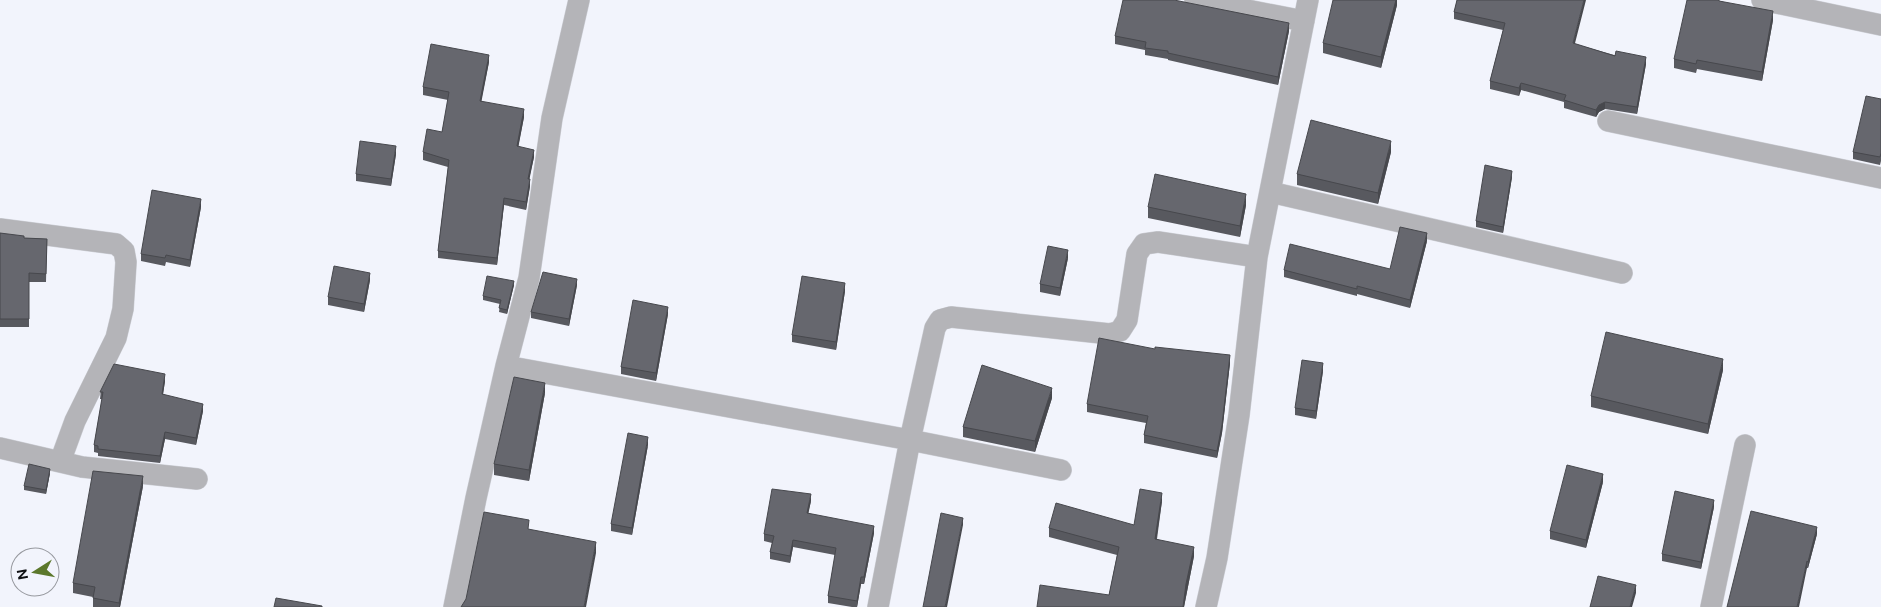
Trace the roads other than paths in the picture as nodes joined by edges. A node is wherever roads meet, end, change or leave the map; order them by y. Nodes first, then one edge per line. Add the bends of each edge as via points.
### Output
1 (579, 0) edge
2 (1195, 0) edge
3 (1308, 0) edge
4 (1762, 0) edge
5 (1304, 21) junction
6 (1881, 25) edge
7 (1608, 121) dead end
8 (1881, 178) edge
9 (1270, 192) junction
10 (0, 229) edge
11 (1257, 257) junction
12 (1622, 273) dead end
13 (506, 366) junction
14 (910, 440) junction
15 (1745, 445) dead end
16 (0, 448) edge
17 (60, 462) junction
18 (1061, 470) dead end
19 (197, 479) dead end
20 (454, 607) edge
21 (878, 607) edge
22 (1206, 607) edge
23 (1711, 607) edge

1 - 13 street via 552,118 529,278
2 - 5 street
3 - 5 street
4 - 6 street
5 - 9 street
7 - 8 street
9 - 11 street
9 - 12 street
10 - 17 street via 116,244 124,251 123,309 116,338
11 - 14 street via 1158,242 1144,244 1137,254 1127,320 1120,331 1110,334 951,317 940,320 935,328
11 - 22 street via 1239,415 1217,558
13 - 14 street
13 - 20 street
14 - 18 street
14 - 21 street
15 - 23 street
16 - 17 street
17 - 19 street

